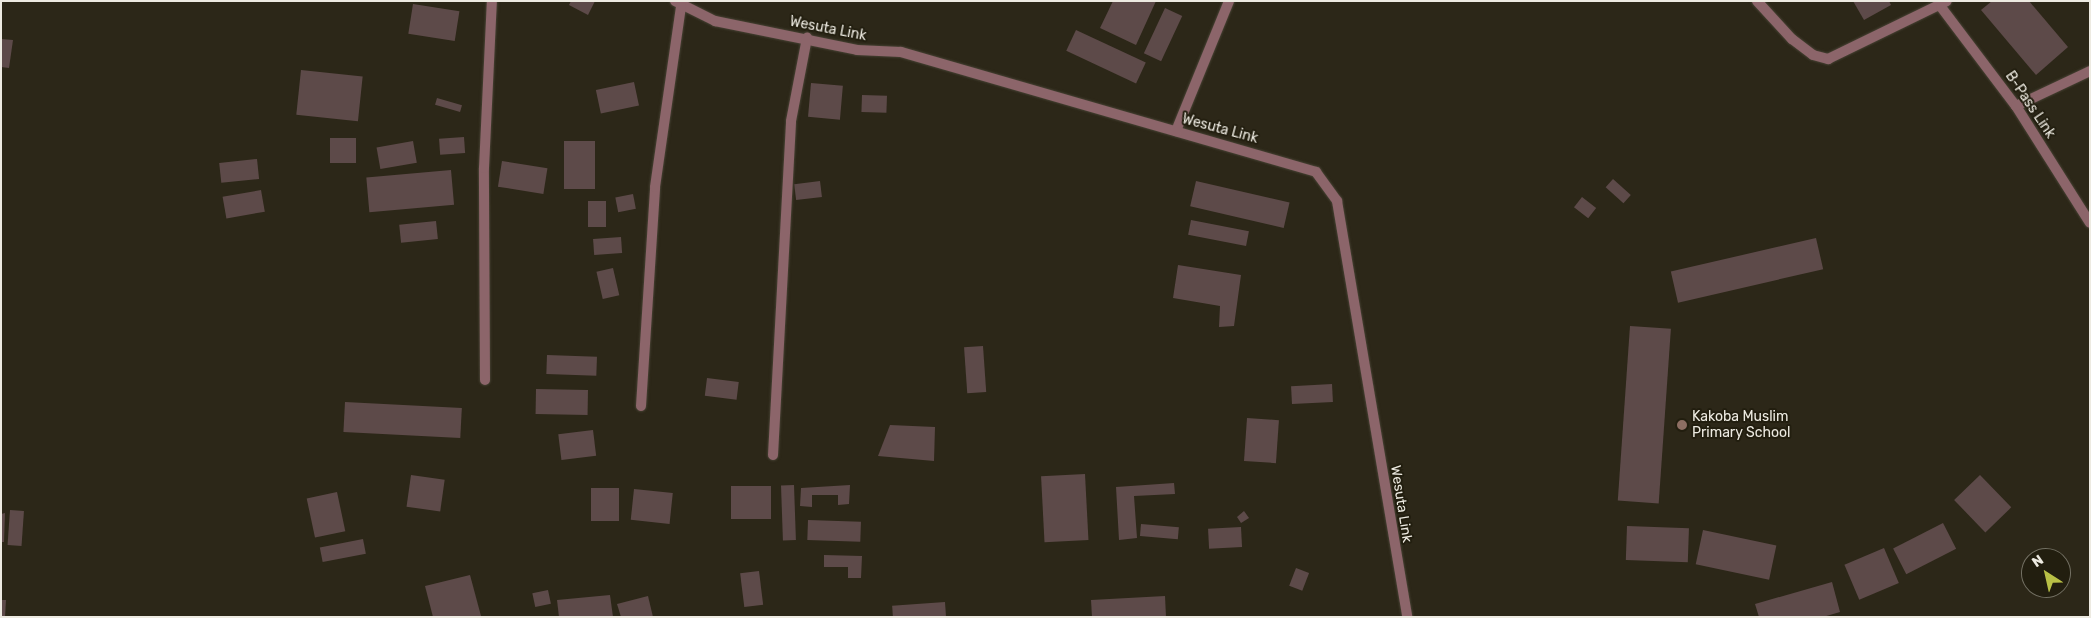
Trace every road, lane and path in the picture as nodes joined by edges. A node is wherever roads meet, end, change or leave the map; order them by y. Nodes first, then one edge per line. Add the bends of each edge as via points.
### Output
1 (492, 1) edge
2 (1229, 1) edge
3 (1757, 1) edge
4 (678, 4) edge
5 (1944, 4) edge
6 (807, 38) junction
7 (2090, 71) edge
8 (2016, 106) junction
9 (1176, 131) junction
10 (2090, 223) edge
11 (485, 380) dead end
12 (640, 406) dead end
13 (773, 455) dead end
14 (1407, 617) edge

1 - 11 street via 484,168
2 - 9 street
3 - 5 street via 1792,40 1813,55 1828,60
4 - 6 street, Wesuta Link via 715,21
4 - 12 street via 655,187
5 - 8 street, B-Pass Link
6 - 9 street, Wesuta Link via 856,50 901,52
6 - 13 street via 791,121
7 - 8 street
8 - 10 street, B-Pass Link
9 - 14 street, Wesuta Link via 1316,172 1337,201

